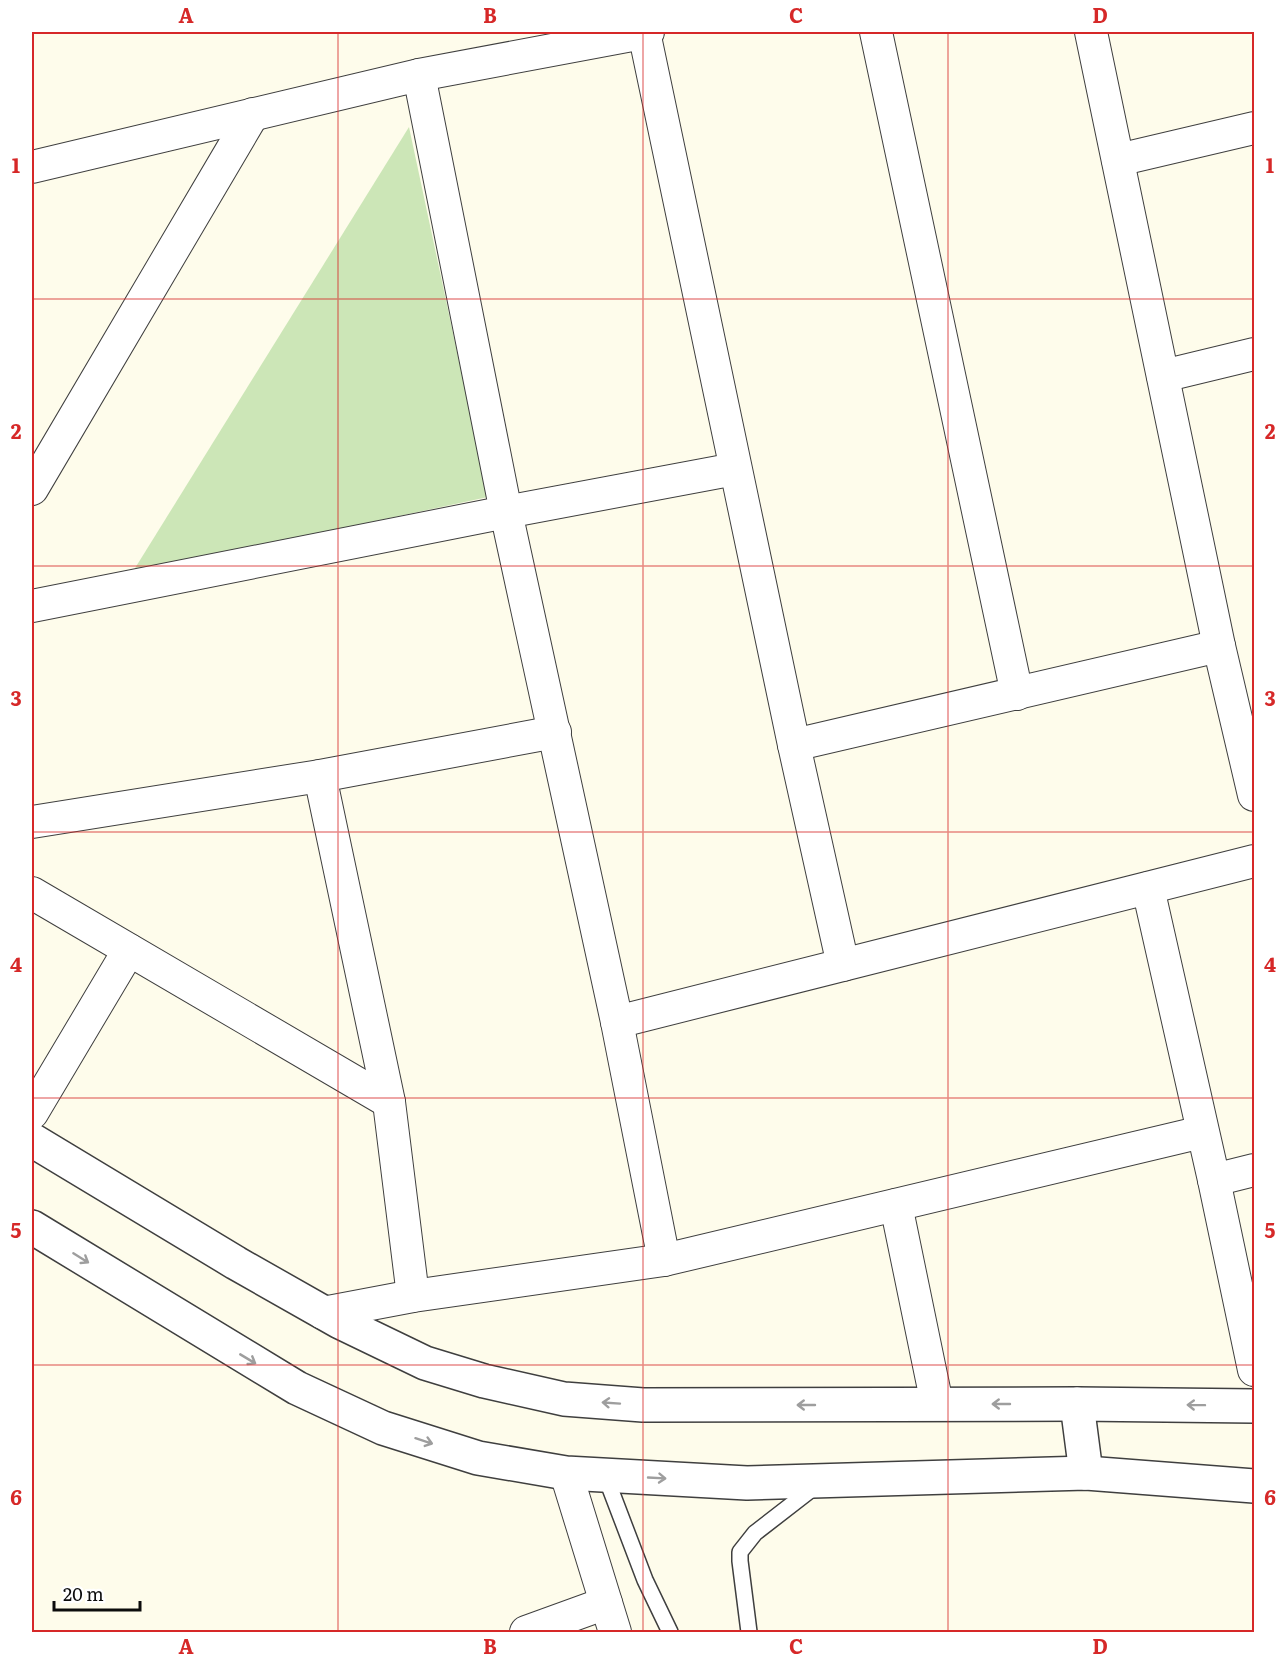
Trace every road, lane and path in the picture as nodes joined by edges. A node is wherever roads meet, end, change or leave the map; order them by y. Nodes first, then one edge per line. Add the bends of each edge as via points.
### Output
1 (646, 32) edge
2 (876, 32) edge
3 (1091, 32) edge
4 (419, 75) junction
5 (254, 114) junction
6 (1254, 128) edge
7 (1118, 160) junction
8 (32, 166) edge
9 (1254, 354) edge
10 (1163, 376) junction
11 (735, 469) junction
12 (32, 489) edge
13 (506, 512) junction
14 (32, 606) edge
15 (1219, 646) junction
16 (1017, 694) junction
17 (555, 732) junction
18 (794, 745) junction
19 (320, 776) junction
20 (1254, 795) edge
21 (32, 822) edge
22 (1254, 861) edge
23 (1148, 888) junction
24 (32, 893) edge
25 (129, 950) junction
26 (843, 965) junction
27 (617, 1022) junction
28 (389, 1102) junction
29 (32, 1113) edge
30 (1202, 1132) junction
31 (32, 1140) edge
32 (1254, 1170) edge
33 (1214, 1180) junction
34 (896, 1204) junction
35 (32, 1227) edge
36 (664, 1260) junction
37 (413, 1296) junction
38 (323, 1312) junction
39 (1254, 1370) edge
40 (937, 1404) junction
41 (1077, 1404) junction
42 (1254, 1406) edge
43 (566, 1473) junction
44 (1086, 1473) junction
45 (604, 1475) junction
46 (823, 1481) junction
47 (1254, 1489) edge
48 (610, 1618) edge
49 (526, 1632) edge
50 (670, 1632) edge
51 (749, 1632) edge

1 - 4 street
1 - 11 street
2 - 16 street
3 - 7 street
4 - 5 street
4 - 13 street
5 - 8 street
5 - 12 street
6 - 7 street
7 - 10 street
9 - 10 street
10 - 15 street
11 - 13 street
11 - 18 street
13 - 14 street
13 - 17 street
15 - 16 street
15 - 20 street
16 - 18 street
17 - 19 street
17 - 27 street
18 - 26 street
19 - 21 street
19 - 28 street
22 - 23 street
23 - 26 street
23 - 30 street
24 - 25 street
25 - 28 street
25 - 29 street
26 - 27 street
27 - 36 street
28 - 37 street
30 - 33 street
30 - 34 street
31 - 38 street
32 - 33 street
33 - 39 street
34 - 36 street
34 - 40 street
35 -> 43 street via 297,1388 383,1428 478,1458
36 - 37 street
37 - 38 street
40 -> 38 street via 643,1405 564,1400 484,1382 425,1363
41 -> 40 street
42 -> 41 street
41 - 44 street
43 - 45 street
43 - 48 street
44 - 46 street
44 - 47 street
45 -> 46 street via 747,1483
45 - 50 lane
46 - 51 lane via 755,1533 741,1552
48 - 49 street

